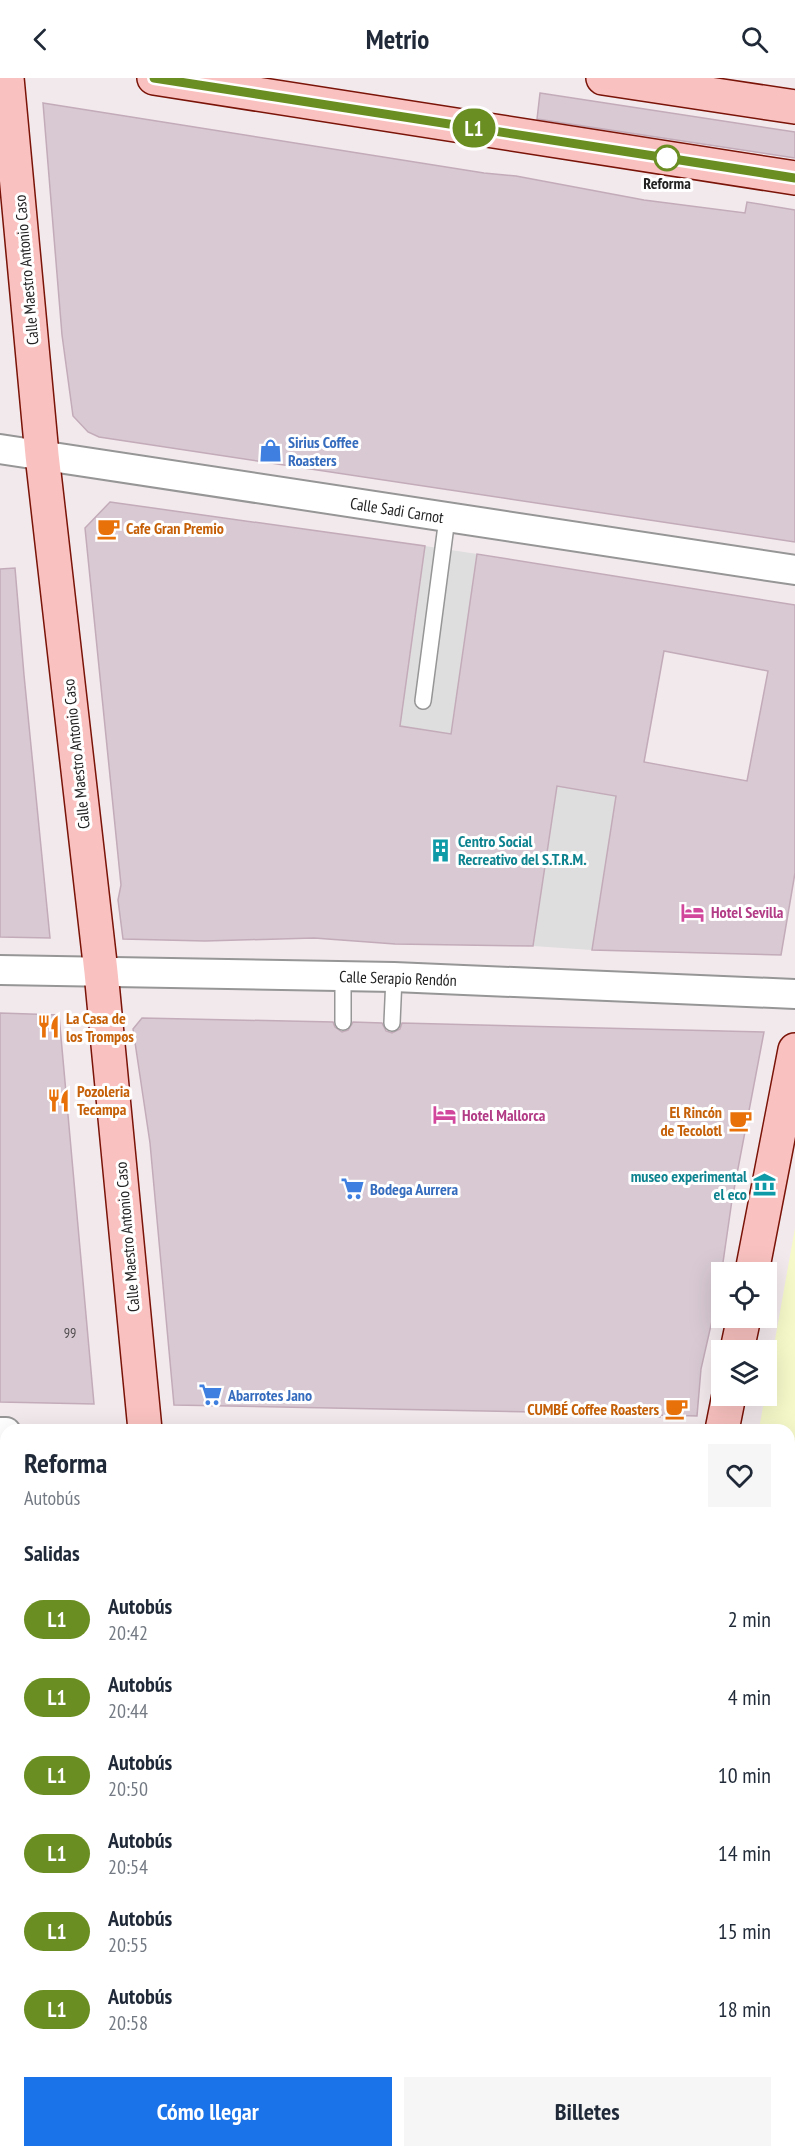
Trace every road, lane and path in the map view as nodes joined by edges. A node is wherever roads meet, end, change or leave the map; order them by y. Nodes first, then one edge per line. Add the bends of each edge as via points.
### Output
1 (7, 78) edge
2 (154, 78) edge
3 (604, 78) edge
4 (795, 107) edge
5 (795, 178) edge
6 (0, 449) edge
7 (42, 456) junction
8 (447, 518) junction
9 (795, 570) edge
10 (423, 701) dead end
11 (0, 970) edge
12 (101, 972) junction
13 (343, 976) junction
14 (393, 977) junction
15 (795, 994) edge
16 (343, 1022) dead end
17 (392, 1023) dead end
18 (795, 1050) edge
19 (754, 1262) edge
20 (727, 1406) edge
21 (144, 1424) edge
22 (723, 1424) edge

1 - 7 main road, Calle Maestro Antonio Caso
2 - 5 main road
3 - 4 main road
6 - 7 street, Calle Sadi Carnot
7 - 8 street, Calle Sadi Carnot
7 - 12 main road, Calle Maestro Antonio Caso
8 - 9 street, Calle Sadi Carnot
8 - 10 lane
11 - 12 street, Calle Serapio Rendón
12 - 13 street, Calle Serapio Rendón
12 - 21 main road, Calle Maestro Antonio Caso
13 - 14 street, Calle Serapio Rendón
13 - 16 lane
14 - 15 street, Calle Serapio Rendón
14 - 17 lane
18 - 19 main road
20 - 22 main road

